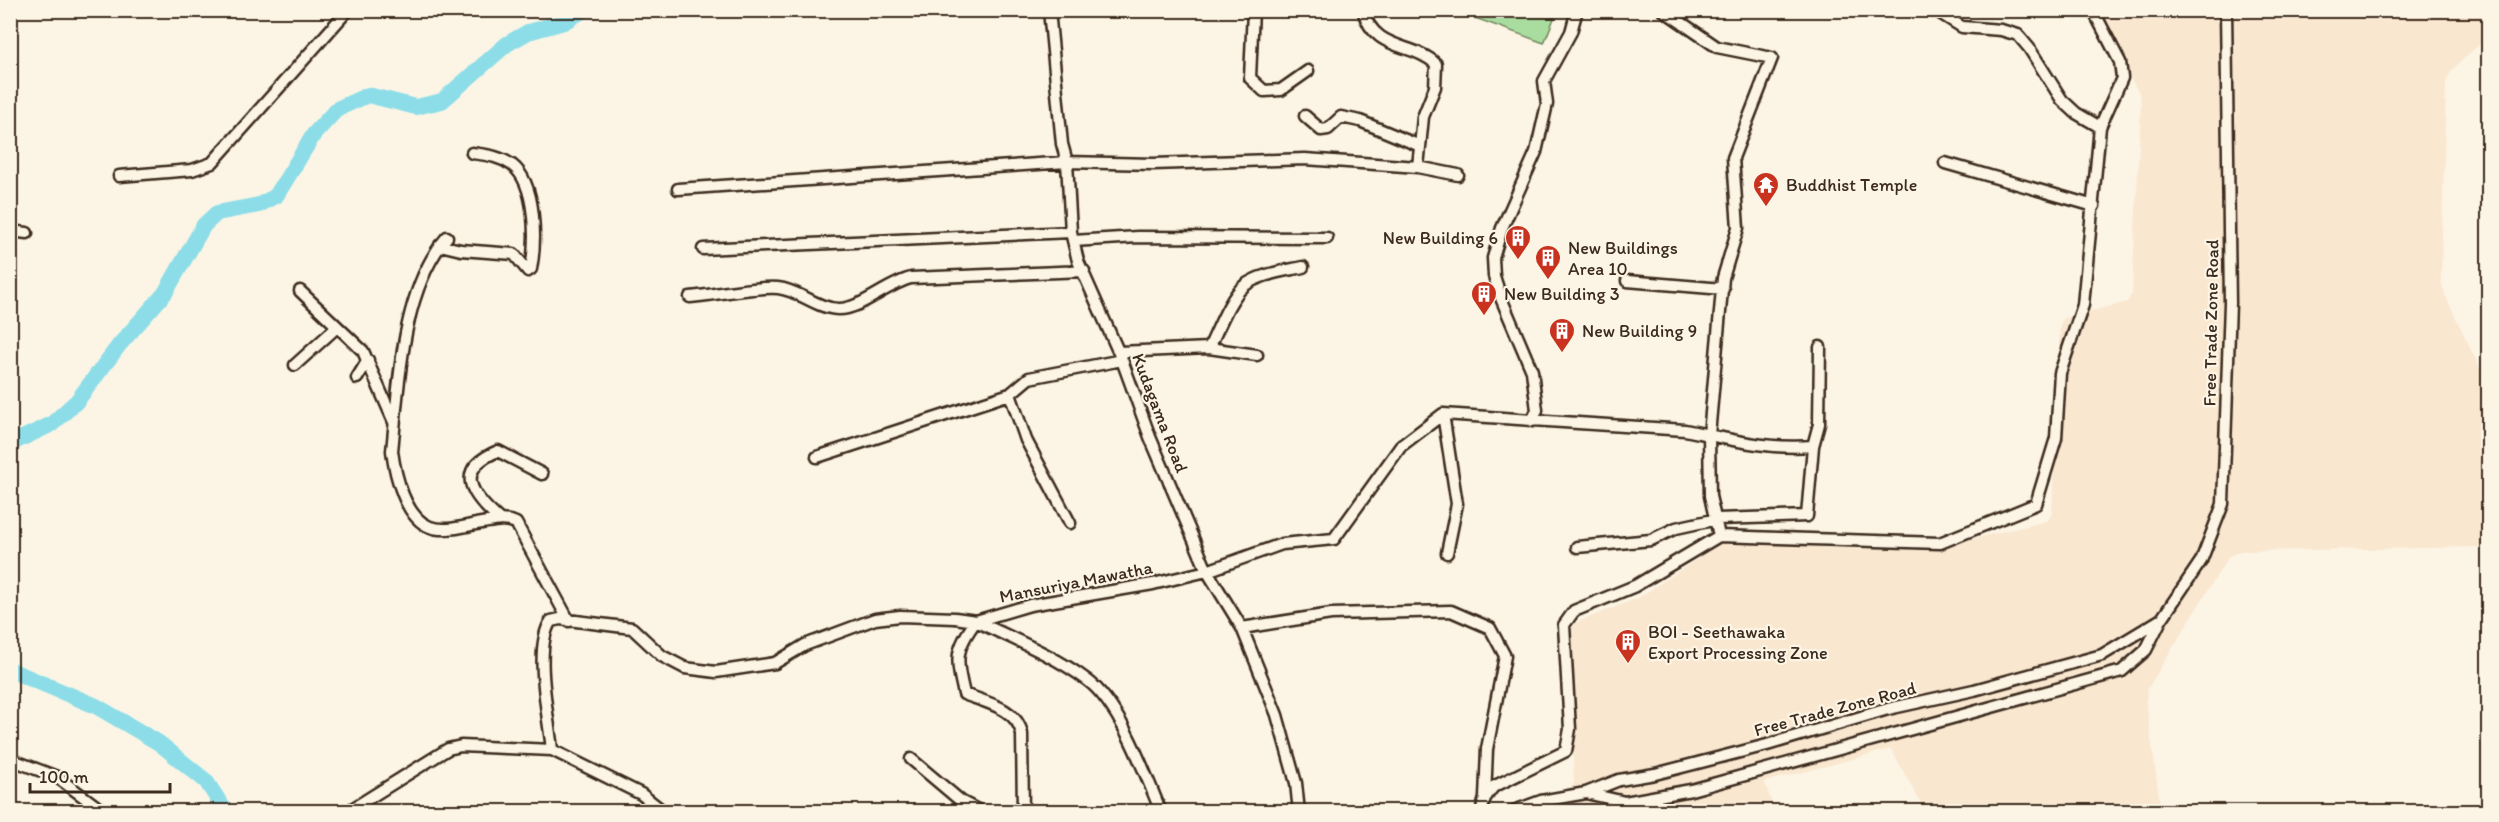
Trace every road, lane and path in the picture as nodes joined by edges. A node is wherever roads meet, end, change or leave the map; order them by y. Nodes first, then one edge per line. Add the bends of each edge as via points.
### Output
1 (348, 10) edge
2 (1049, 10) edge
3 (1253, 10) edge
4 (1363, 10) edge
5 (1577, 10) edge
6 (1663, 10) edge
7 (1935, 10) edge
8 (2093, 10) edge
9 (2226, 10) edge
10 (1308, 71) dead end
11 (1305, 116) dead end
12 (2100, 127) junction
13 (1420, 146) junction
14 (472, 153) dead end
15 (1067, 162) junction
16 (1945, 162) dead end
17 (1418, 167) junction
18 (1458, 175) dead end
19 (119, 177) dead end
20 (678, 189) dead end
21 (2094, 206) junction
22 (10, 231) edge
23 (27, 233) dead end
24 (1072, 237) junction
25 (1328, 238) dead end
26 (703, 249) dead end
27 (1303, 267) dead end
28 (1084, 271) junction
29 (1627, 281) dead end
30 (1723, 290) junction
31 (300, 291) dead end
32 (690, 297) dead end
33 (338, 327) junction
34 (1820, 347) dead end
35 (1209, 348) junction
36 (1257, 355) dead end
37 (1121, 356) junction
38 (368, 360) junction
39 (296, 365) dead end
40 (357, 378) dead end
41 (1010, 394) junction
42 (1443, 414) junction
43 (1532, 421) junction
44 (395, 425) junction
45 (1709, 435) junction
46 (1814, 446) junction
47 (817, 457) dead end
48 (542, 474) dead end
49 (1717, 519) junction
50 (500, 520) junction
51 (1070, 524) dead end
52 (1719, 536) junction
53 (1577, 547) dead end
54 (1447, 553) dead end
55 (1207, 571) junction
56 (2161, 620) junction
57 (568, 621) junction
58 (976, 621) junction
59 (1242, 628) junction
60 (552, 750) junction
61 (10, 759) edge
62 (911, 759) dead end
63 (1586, 793) junction
64 (1485, 798) junction
65 (102, 810) edge
66 (347, 812) edge
67 (663, 812) edge
68 (981, 812) edge
69 (1023, 812) edge
70 (1161, 812) edge
71 (1299, 812) edge
72 (1481, 812) edge
73 (1511, 812) edge

1 - 19 street via 212,163 192,170
2 - 15 street, Kudagama Road
3 - 10 street via 1250,78 1264,91 1281,90
4 - 13 street via 1376,35 1404,50 1427,56 1436,64 1435,87 1423,117
5 - 43 street via 1571,33 1544,81 1547,104 1536,152 1493,258 1501,298 1532,371 1537,410
6 - 30 street via 1717,47 1772,57 1733,158 1738,228
7 - 12 street via 1962,27 2018,35 2062,100
8 - 12 street via 2120,62 2122,78
9 - 56 street, Free Trade Zone Road via 2230,303 2223,504 2201,561
11 - 13 street via 1321,129 1328,129 1341,117 1360,121
12 - 21 street
13 - 17 street
14 - 44 street via 497,156 514,167 525,185 535,246 531,269 528,271 514,254 461,250 443,241 416,294 405,334
15 - 17 street via 1153,164 1305,159
15 - 20 street
15 - 24 street, Kudagama Road
16 - 21 street
17 - 18 street
21 - 52 street via 2083,305 2060,374 2056,438 2036,504 1940,543
22 - 23 street
24 - 25 street
24 - 26 street
24 - 28 street, Kudagama Road
27 - 35 street via 1244,286 1227,310
28 - 32 street via 911,278 894,282 860,304 841,309 779,288
28 - 37 street, Kudagama Road
29 - 30 street
30 - 45 street
31 - 33 street
33 - 38 street
33 - 39 street
34 - 46 street via 1819,424
35 - 36 street
35 - 37 street
37 - 41 street via 1029,378
37 - 55 street, Kudagama Road via 1150,437
38 - 40 street
38 - 44 street
41 - 47 street
41 - 51 street via 1026,440
42 - 43 street
42 - 54 street via 1457,504
42 - 55 street, Mansuriya Mawatha via 1401,446 1334,538 1282,544
43 - 45 street via 1685,429
44 - 50 street via 394,469 412,513 430,527 456,528
45 - 46 street via 1756,445
45 - 49 street via 1710,496
46 - 49 street via 1807,516
48 - 50 street via 498,451 473,466 473,493
49 - 52 street
49 - 53 street via 1676,528 1651,540
50 - 57 street via 516,523
52 - 64 street via 1635,586 1574,611 1564,625 1570,729 1566,751 1493,787
55 - 58 street, Mansuriya Mawatha via 1030,604
55 - 59 street, Kudagama Road
56 - 63 street, Free Trade Zone Road via 2102,655 1666,771 1619,780
56 - 63 street, Free Trade Zone Road via 2146,650 2122,671 1691,790 1625,802
57 - 58 street via 632,628 662,656 685,668 716,672 775,663 805,645 875,619 900,616
57 - 60 street via 551,621 543,653
58 - 69 street via 959,648 957,662 964,694 1012,714 1020,722
58 - 70 street, Mansuriya Mawatha via 1088,680 1104,697 1138,755
59 - 64 street via 1331,614 1451,611 1490,628 1505,656 1487,748
59 - 71 street, Kudagama Road via 1277,715 1296,783
60 - 66 street via 454,747
60 - 67 street via 641,794
61 - 65 street via 57,777
62 - 68 street
63 - 73 street, Free Trade Zone Road via 1541,801
64 - 72 street

